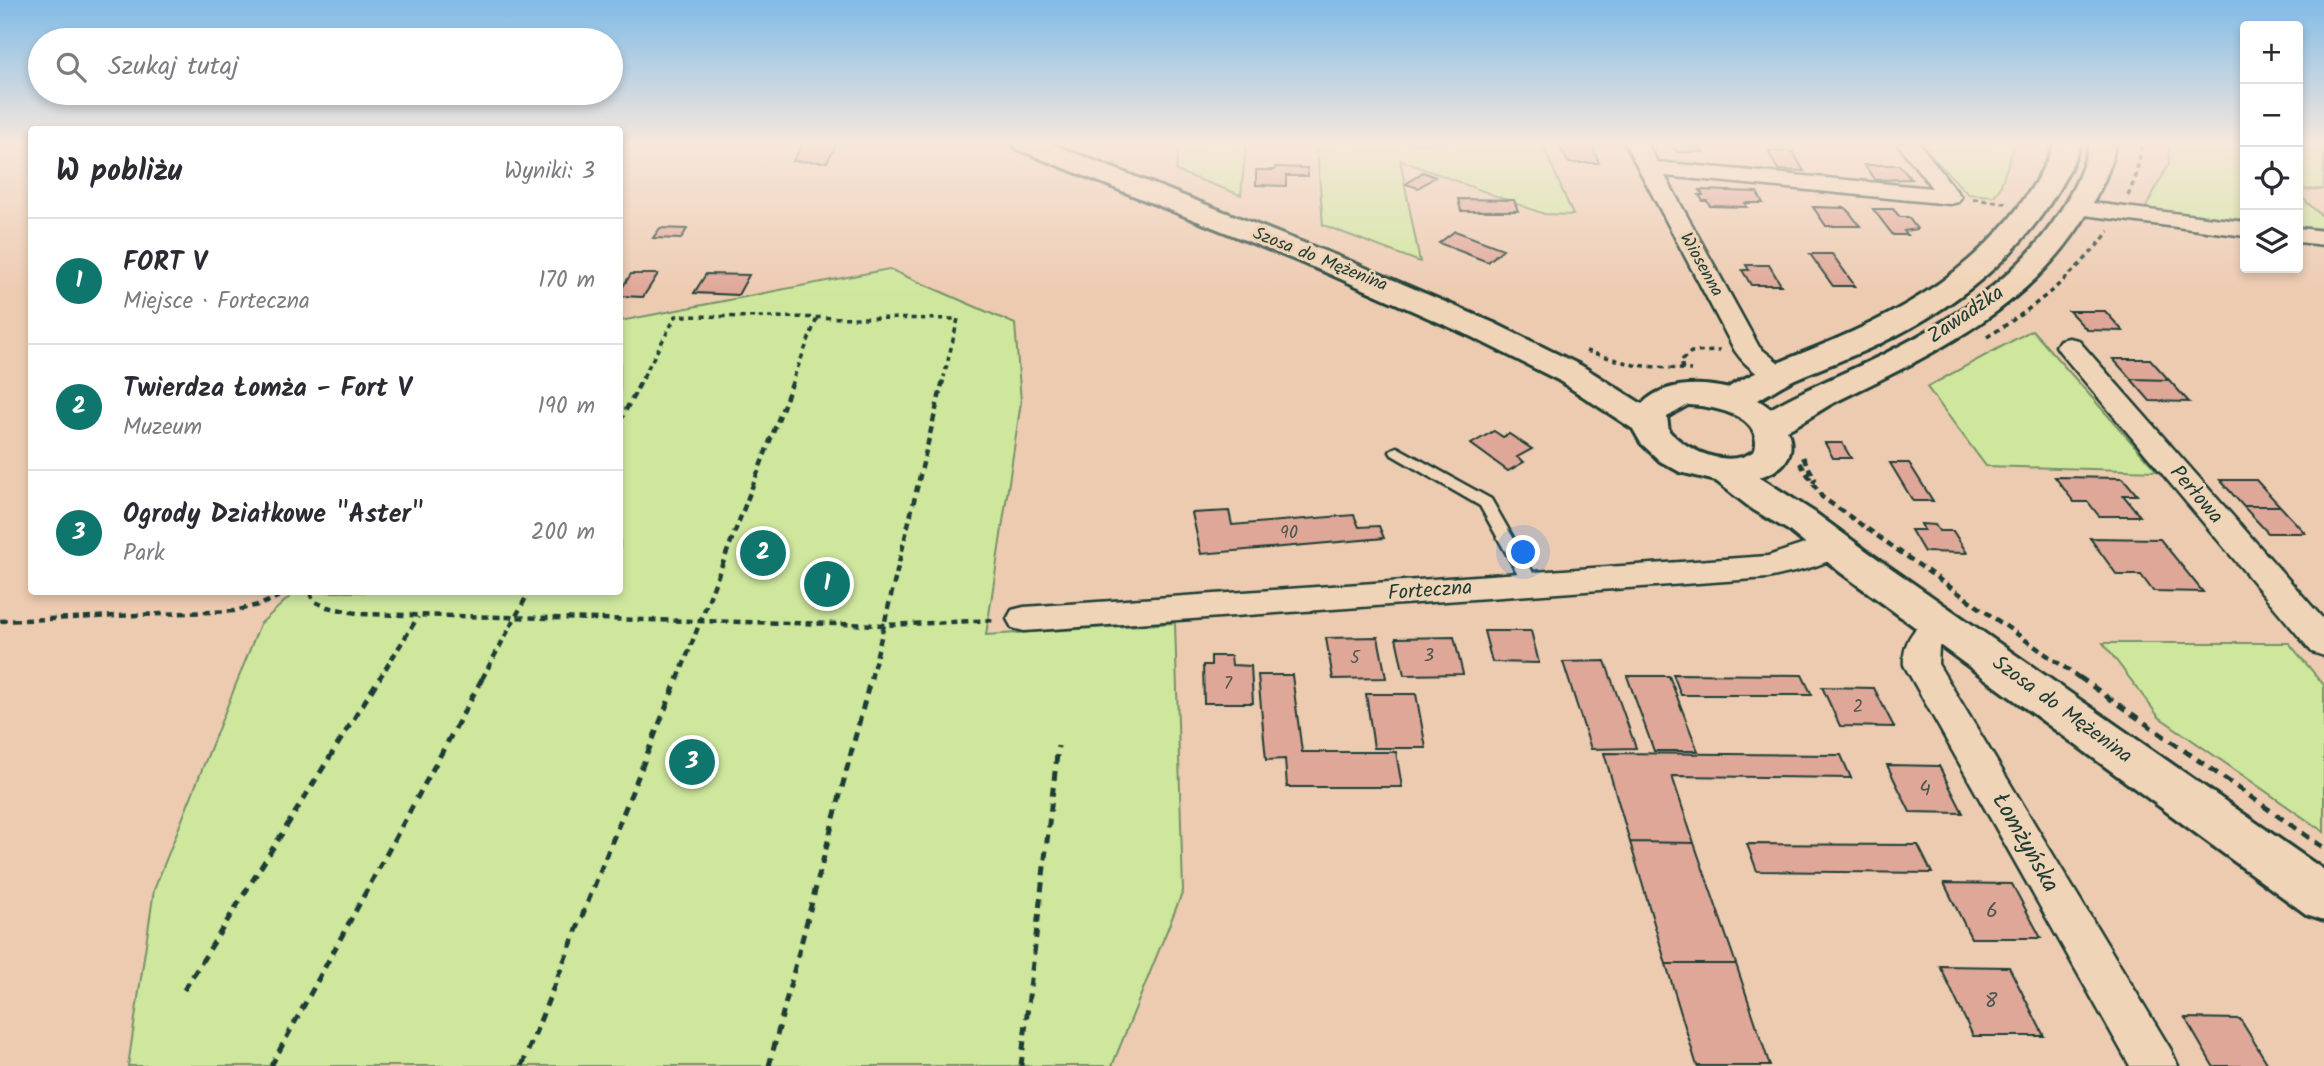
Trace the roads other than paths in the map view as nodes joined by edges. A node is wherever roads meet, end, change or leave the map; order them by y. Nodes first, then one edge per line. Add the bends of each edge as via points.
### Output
1 (1152, 193) edge
2 (1662, 193) edge
3 (1906, 193) edge
4 (1947, 193) edge
5 (2047, 193) edge
6 (2085, 193) edge
7 (2077, 208) junction
8 (2240, 228) edge
9 (2303, 235) edge
10 (2324, 237) edge
11 (1917, 310) junction
12 (1951, 327) junction
13 (2069, 346) dead end
14 (1780, 375) junction
15 (1731, 401) junction
16 (1657, 411) junction
17 (1778, 448) junction
18 (1397, 452) dead end
19 (1726, 470) junction
20 (1801, 521) junction
21 (1832, 546) junction
22 (1531, 583) junction
23 (1024, 619) road end
24 (1944, 624) junction
25 (2324, 643) edge
26 (2324, 898) edge
27 (2155, 1066) edge

1 - 16 street, Szosa do Mężenina via 1336,265 1483,330 1574,361
2 - 14 street, Wiosenna via 1748,351
3 - 4 street via 1950,197
5 - 11 street, Zawadzka via 1979,269
6 - 7 street, Zawadzka
7 - 8 street
7 - 12 street, Zawadzka via 2030,270
9 - 10 street
11 - 12 street
11 - 14 street, Zawadzka via 1870,337
12 - 17 street, Zawadzka via 1889,364 1792,409
13 - 25 street, Perłowa
14 - 15 street, Zawadzka
15 - 16 street via 1685,395
15 - 17 street via 1746,408
16 - 19 street via 1651,434 1673,454 1707,468
17 - 19 street, Zawadzka via 1749,469
17 - 20 street, Szosa do Mężenina via 1788,494
18 - 22 lane via 1486,503
19 - 20 street, Szosa do Mężenina
20 - 21 street, Szosa do Mężenina
21 - 22 street, Forteczna via 1768,567
21 - 24 street, Szosa do Mężenina
22 - 23 street, Forteczna
24 - 26 street, Szosa do Mężenina
24 - 27 street, Łomżyńska via 1924,640 1919,649 1921,665

